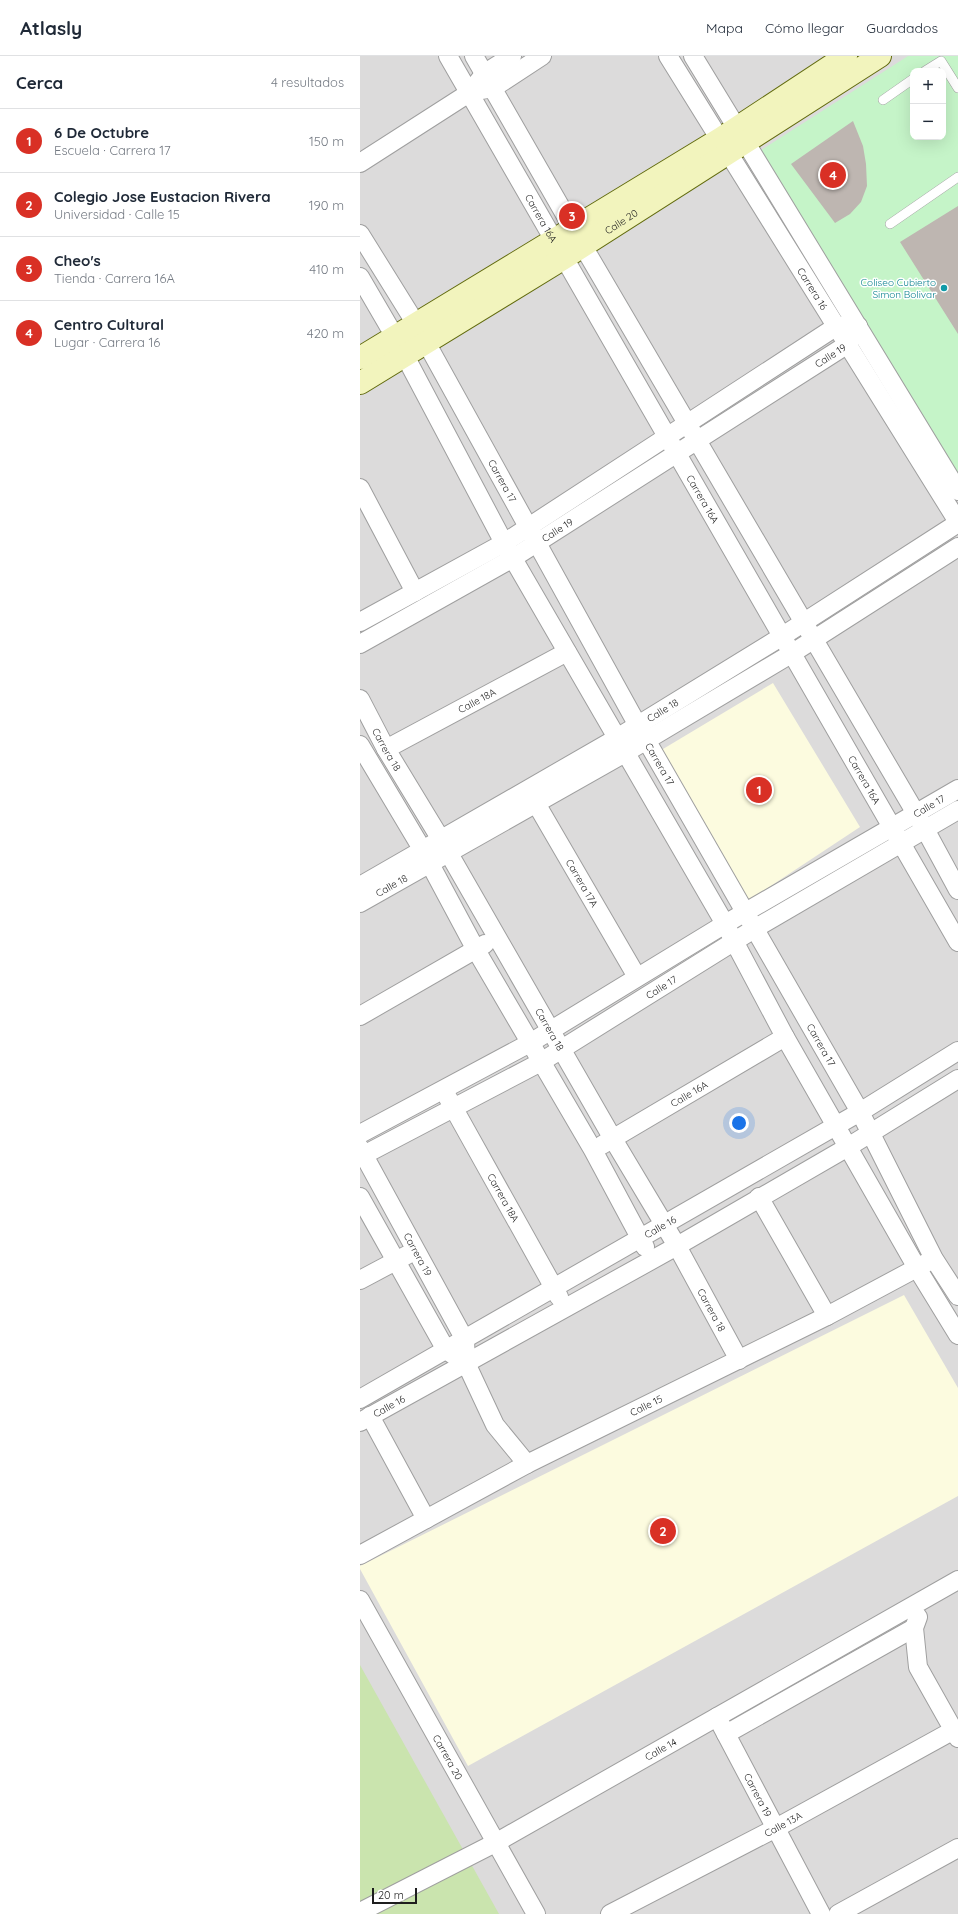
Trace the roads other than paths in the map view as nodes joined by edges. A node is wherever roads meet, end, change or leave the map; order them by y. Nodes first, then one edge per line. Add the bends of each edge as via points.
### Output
1 (448, 56) edge
2 (474, 56) edge
3 (512, 56) edge
4 (542, 56) edge
5 (668, 56) edge
6 (693, 56) edge
7 (846, 56) edge
8 (880, 56) edge
9 (940, 58) edge
10 (928, 68) edge
11 (489, 81) junction
12 (910, 81) edge
13 (958, 88) edge
14 (468, 93) junction
15 (883, 100) dead end
16 (732, 140) junction
17 (360, 163) edge
18 (958, 177) edge
19 (890, 224) dead end
20 (360, 234) edge
21 (578, 237) junction
22 (559, 248) junction
23 (360, 277) edge
24 (416, 324) junction
25 (837, 326) junction
26 (858, 326) junction
27 (426, 343) junction
28 (848, 344) junction
29 (400, 346) junction
30 (360, 358) edge
31 (360, 383) edge
32 (693, 432) junction
33 (668, 436) junction
34 (678, 453) junction
35 (360, 488) edge
36 (958, 491) edge
37 (958, 523) edge
38 (528, 528) junction
39 (536, 544) junction
40 (958, 547) edge
41 (509, 551) junction
42 (415, 592) junction
43 (804, 621) junction
44 (360, 622) edge
45 (781, 637) junction
46 (814, 638) junction
47 (360, 644) edge
48 (567, 652) junction
49 (791, 654) junction
50 (360, 699) edge
51 (641, 732) junction
52 (360, 745) edge
53 (621, 745) junction
54 (386, 749) junction
55 (958, 789) edge
56 (532, 796) junction
57 (958, 810) edge
58 (915, 812) junction
59 (891, 826) junction
60 (925, 829) junction
61 (902, 844) junction
62 (444, 845) junction
63 (426, 856) junction
64 (360, 886) edge
65 (958, 890) edge
66 (360, 903) edge
67 (744, 913) junction
68 (725, 924) junction
69 (754, 929) junction
70 (496, 936) junction
71 (958, 942) edge
72 (734, 943) junction
73 (476, 950) junction
74 (637, 977) junction
75 (360, 1016) edge
76 (551, 1030) junction
77 (785, 1037) junction
78 (530, 1043) junction
79 (562, 1049) junction
80 (958, 1051) edge
81 (541, 1062) junction
82 (958, 1079) edge
83 (443, 1088) junction
84 (453, 1108) junction
85 (860, 1112) junction
86 (836, 1126) junction
87 (871, 1132) junction
88 (360, 1134) edge
89 (613, 1139) junction
90 (848, 1147) junction
91 (593, 1150) junction
92 (361, 1153) edge
93 (360, 1197) edge
94 (759, 1197) junction
95 (663, 1224) junction
96 (639, 1238) junction
97 (676, 1246) junction
98 (416, 1251) junction
99 (652, 1259) junction
100 (934, 1259) junction
101 (397, 1260) junction
102 (917, 1268) junction
103 (360, 1280) edge
104 (553, 1288) junction
105 (958, 1296) edge
106 (565, 1306) junction
107 (827, 1316) junction
108 (957, 1332) edge
109 (465, 1340) junction
110 (446, 1350) junction
111 (739, 1360) junction
112 (466, 1363) junction
113 (360, 1399) edge
114 (365, 1419) edge
115 (527, 1464) junction
116 (426, 1519) junction
117 (360, 1555) edge
118 (958, 1580) edge
119 (360, 1600) edge
120 (924, 1600) junction
121 (914, 1628) junction
122 (717, 1717) junction
123 (726, 1734) junction
124 (956, 1734) edge
125 (776, 1828) junction
126 (497, 1842) junction
127 (958, 1848) edge
128 (360, 1912) edge
129 (536, 1914) edge
130 (610, 1914) edge
131 (821, 1914) edge
132 (838, 1914) edge

1 - 14 street, Carrera 16A
2 - 11 street
3 - 11 street
4 - 11 street
5 - 16 street, Carrera 16
6 - 16 street, Carrera 16
7 - 16 street, Calle 20
8 - 16 street, Calle 20
9 - 10 lane
9 - 13 lane
11 - 14 street
11 - 21 street
12 - 15 lane
14 - 17 street
14 - 22 street, Carrera 16A
16 - 21 street, Calle 20
16 - 25 street, Carrera 16
16 - 26 street, Carrera 16
18 - 19 lane
20 - 24 street, Carrera 17
21 - 22 street, Calle 20
21 - 32 street
22 - 24 street, Calle 20
22 - 27 street, Calle 20
22 - 33 street, Carrera 16A
23 - 29 street
24 - 27 street, Carrera 17
24 - 29 street, Calle 20
25 - 26 street, Calle 19
25 - 28 street, Carrera 16
25 - 32 street, Calle 19
26 - 28 street, Calle 19
26 - 36 street, Carrera 16
27 - 29 street, Calle 20
27 - 38 street, Carrera 17
28 - 32 street, Calle 19
28 - 37 street, Carrera 16
29 - 30 street, Calle 20
29 - 31 street, Calle 20
29 - 41 street
32 - 33 street, Calle 19
32 - 34 street, Calle 19
32 - 43 street
33 - 34 street, Carrera 16A
33 - 38 street, Calle 19
34 - 39 street, Calle 19
34 - 45 street, Carrera 16A
35 - 42 street
37 - 43 street, Calle 18
38 - 39 street, Carrera 17
38 - 41 street, Calle 19
39 - 41 street, Calle 19
39 - 51 street, Carrera 17
40 - 46 street, Calle 18
41 - 42 street, Calle 19
41 - 47 street, Calle 19
41 - 48 street
42 - 44 street, Calle 19
43 - 45 street, Calle 18
43 - 46 street
45 - 49 street, Carrera 16A
45 - 51 street, Calle 18
46 - 49 street, Calle 18
46 - 58 street
48 - 53 street
48 - 54 street, Calle 18A
49 - 51 street, Calle 18
49 - 59 street, Carrera 16A
50 - 54 street, Carrera 18
51 - 53 street, Calle 18
51 - 67 street, Carrera 17
52 - 63 street, Carrera 18
53 - 56 street, Calle 18
53 - 68 street
54 - 62 street, Carrera 18
55 - 58 street, Calle 17
56 - 62 street, Calle 18
56 - 74 street, Carrera 17A
57 - 60 street, Calle 17
58 - 59 street, Calle 17
58 - 60 street
59 - 61 street, Carrera 16A
59 - 67 street, Calle 17
60 - 61 street, Calle 17
60 - 65 street
61 - 69 street, Calle 17
61 - 71 street, Carrera 16A
62 - 63 street, Calle 18
62 - 70 street, Carrera 18
63 - 64 street, Calle 18
63 - 66 street, Calle 18
63 - 73 street, Carrera 18
67 - 68 street, Calle 17
67 - 69 street, Carrera 17
68 - 72 street
68 - 74 street, Calle 17
69 - 72 street, Calle 17
69 - 85 street, Carrera 17
70 - 73 street
70 - 76 street, Carrera 18
72 - 77 street
72 - 79 street, Calle 17
73 - 75 street
73 - 78 street, Carrera 18
74 - 76 street, Calle 17
76 - 78 street, Calle 17
76 - 79 street, Carrera 18
77 - 86 street
77 - 89 street, Calle 16A
78 - 81 street, Carrera 18
78 - 83 street, Calle 17
79 - 81 street, Calle 17
79 - 89 street, Carrera 18
80 - 85 street, Calle 16
81 - 84 street, Calle 17
81 - 91 street, Carrera 18
82 - 87 street, Calle 16
83 - 84 street, Carrera 18A
83 - 88 street, Calle 17
84 - 92 street, Calle 17
84 - 104 street, Carrera 18A
85 - 86 street, Calle 16
85 - 87 street, Carrera 17
86 - 90 street
86 - 95 street, Calle 16
87 - 90 street, Calle 16
87 - 100 street, Carrera 17
89 - 91 street, Calle 16A
89 - 95 street, Carrera 18
90 - 94 street, Calle 16
90 - 102 street
91 - 96 street, Carrera 18
92 - 98 street, Carrera 19
93 - 101 street
94 - 97 street, Calle 16
94 - 107 street
95 - 96 street, Calle 16
95 - 97 street, Carrera 18
96 - 99 street, Carrera 18
96 - 104 street, Calle 16
97 - 99 street, Calle 16
97 - 111 street, Carrera 18
98 - 101 street
98 - 109 street, Carrera 19
99 - 106 street, Calle 16
100 - 102 street, Calle 15
100 - 105 street, Carrera 17
101 - 103 street
101 - 110 street
102 - 107 street, Calle 15
102 - 108 street
104 - 106 street, Carrera 18A
104 - 109 street, Calle 16
106 - 112 street, Calle 16
107 - 111 street, Calle 15
109 - 110 street, Calle 16
109 - 112 street, Carrera 19
110 - 112 street
110 - 113 street, Calle 16
111 - 115 street, Calle 15
112 - 114 street, Calle 16
112 - 115 street, Carrera 19 via 495,1425
114 - 116 street
115 - 116 street, Calle 15
116 - 117 street, Calle 15
118 - 120 street, Calle 14
119 - 126 street, Carrera 20
120 - 121 street
120 - 122 street, Calle 14
121 - 123 street
121 - 124 street via 918,1668
122 - 123 street, Carrera 19
122 - 126 street, Calle 14
123 - 125 street, Carrera 19
124 - 125 street, Calle 13A
125 - 130 street, Calle 13A
125 - 131 street, Carrera 19
126 - 128 street, Calle 14
126 - 129 street, Carrera 20
127 - 132 street

